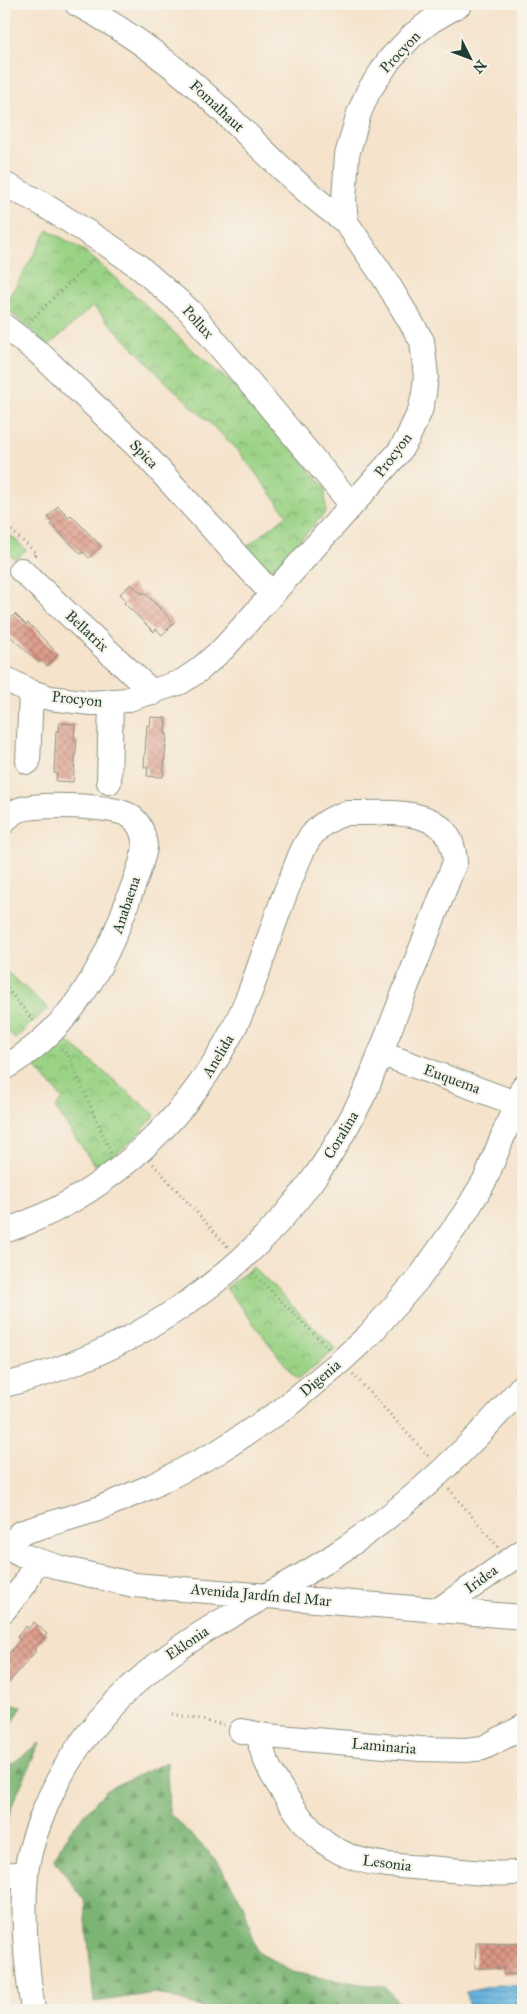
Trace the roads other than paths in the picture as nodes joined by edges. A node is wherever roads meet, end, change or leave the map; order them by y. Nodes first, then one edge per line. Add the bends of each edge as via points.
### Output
1 (77, 4) edge
2 (450, 5) edge
3 (4, 184) edge
4 (346, 222) junction
5 (10, 330) edge
6 (352, 505) junction
7 (21, 570) road end
8 (272, 594) junction
9 (4, 678) edge
10 (31, 692) junction
11 (153, 693) junction
12 (112, 702) junction
13 (28, 762) dead end
14 (109, 782) dead end
15 (347, 813) joint
16 (12, 816) edge
17 (380, 1053) junction
18 (4, 1068) edge
19 (521, 1099) edge
20 (4, 1231) edge
21 (4, 1385) edge
22 (523, 1386) edge
23 (6, 1547) edge
24 (516, 1555) edge
25 (36, 1560) junction
26 (203, 1590) junction
27 (265, 1596) junction
28 (440, 1609) junction
29 (4, 1610) edge
30 (523, 1617) edge
31 (210, 1628) junction
32 (523, 1727) edge
33 (241, 1731) road end
34 (267, 1736) junction
35 (523, 1872) edge
36 (15, 1874) edge
37 (33, 2010) edge

1 - 4 street, Fomalhaut via 176,69 320,204
2 - 4 street, Procyon via 401,47 368,92 346,155
3 - 6 street, Pollux via 108,244 190,311
4 - 6 street, Procyon via 422,341 426,376 420,411 407,439
5 - 8 street, Spica via 60,372 140,449
6 - 8 street, Procyon
7 - 11 street, Bellatrix
8 - 11 street, Procyon via 224,648 199,670 181,682
9 - 10 street, Procyon
10 - 12 street, Procyon via 70,702
10 - 13 street
11 - 12 street, Procyon
12 - 14 street
15 - 17 street, Coralina via 428,818 447,834 454,852 455,862
15 - 20 street, Anelida via 327,821 306,842 251,990 228,1041 198,1088 161,1131 118,1170 66,1203
16 - 18 street, Anabaena via 40,806 122,812 136,822 144,838 144,855 108,953 88,987 46,1036
17 - 19 street, Euquema
17 - 21 street, Coralina via 366,1090 332,1152 290,1209 241,1260 190,1301 136,1335 78,1362
19 - 23 street, Digenia via 485,1180 449,1238 395,1306 341,1361 282,1410 218,1452 98,1509 20,1533
22 - 27 street, Eklonia via 473,1442 390,1516 328,1560
23 - 25 street, Avenida Jardín del Mar
24 - 28 street, Iridea
25 - 26 street, Avenida Jardín del Mar via 134,1585
25 - 29 street via 25,1584
26 - 27 street, Avenida Jardín del Mar
26 - 31 street via 214,1609
27 - 28 street, Avenida Jardín del Mar
27 - 31 street, Eklonia
28 - 30 street, Avenida Jardín del Mar
31 - 36 street, Eklonia via 140,1678 94,1726 75,1750 48,1800
32 - 34 street, Laminaria via 483,1748 466,1750
33 - 34 street, Laminaria
34 - 35 street, Lesonia via 261,1747 267,1768 300,1819 334,1849 370,1863
36 - 37 street, Eklonia

